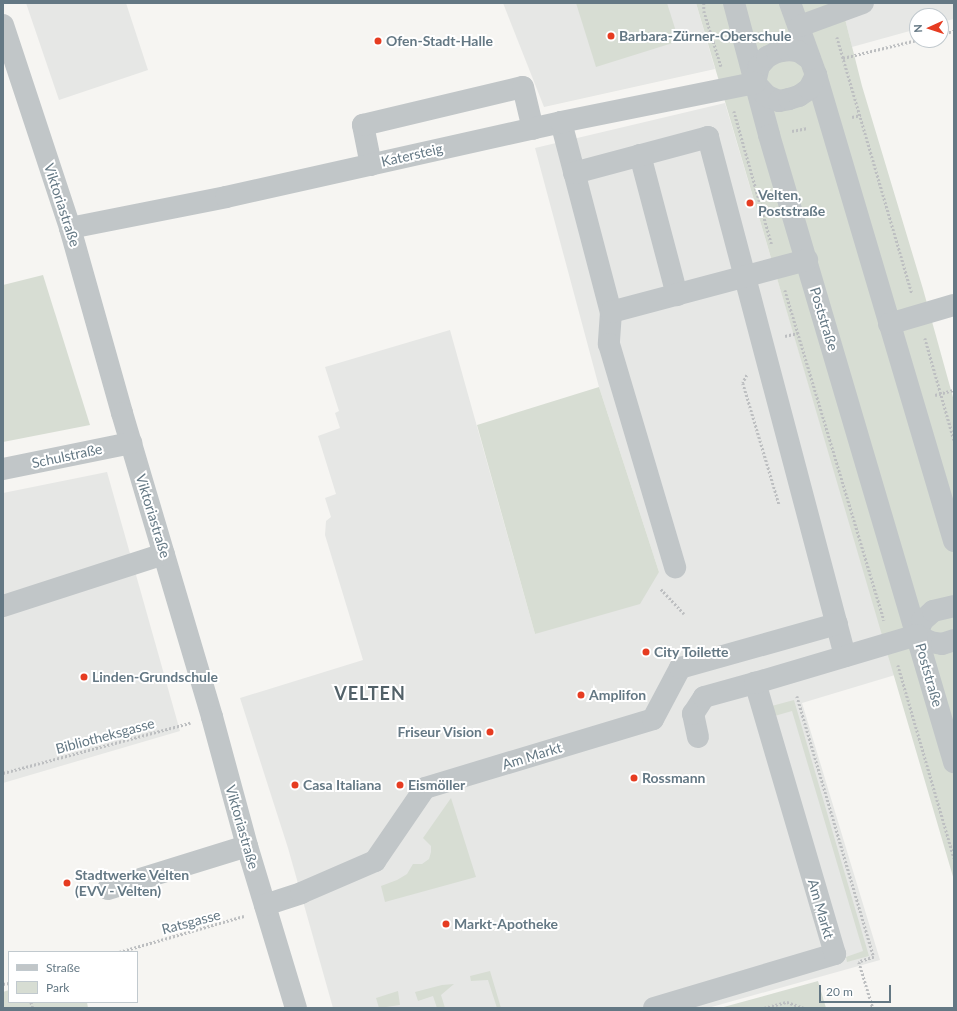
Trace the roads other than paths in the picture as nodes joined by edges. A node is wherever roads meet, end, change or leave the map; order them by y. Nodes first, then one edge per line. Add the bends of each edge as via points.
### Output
1 (734, 3) edge
2 (790, 3) edge
3 (863, 3) edge
4 (3, 25) edge
5 (800, 26) junction
6 (813, 67) junction
7 (755, 83) junction
8 (561, 122) junction
9 (533, 129) junction
10 (640, 155) junction
11 (372, 164) junction
12 (574, 173) junction
13 (70, 228) junction
14 (807, 260) junction
15 (745, 277) junction
16 (677, 295) junction
17 (954, 305) edge
18 (611, 312) junction
19 (889, 324) junction
20 (132, 443) junction
21 (3, 470) edge
22 (954, 541) edge
23 (164, 554) junction
24 (675, 567) dead end
25 (3, 606) edge
26 (954, 606) edge
27 (837, 624) junction
28 (917, 635) junction
29 (954, 640) edge
30 (845, 656) junction
31 (754, 683) junction
32 (698, 737) dead end
33 (954, 762) edge
34 (247, 846) junction
35 (108, 888) dead end
36 (265, 905) junction
37 (296, 1008) edge
38 (654, 1008) edge

1 - 7 street, Poststraße
2 - 5 street
3 - 5 street
4 - 13 street, Viktoriastraße
5 - 6 street
6 - 7 street via 798,52 777,52 767,57 759,66
6 - 7 street via 809,90 799,96 779,100 766,96
6 - 19 street
7 - 8 street, Katersteig
7 - 14 street, Poststraße
8 - 9 street, Katersteig
8 - 12 street
9 - 11 street, Katersteig
9 - 11 street via 523,87 363,125
10 - 12 street
10 - 15 street via 708,137
10 - 16 street
11 - 13 street, Katersteig via 226,197
12 - 18 street
13 - 20 street, Viktoriastraße
14 - 15 street
14 - 28 street, Poststraße
15 - 16 street
15 - 27 street
16 - 18 street
17 - 19 street
18 - 24 street via 609,344
19 - 22 street
20 - 21 street, Schulstraße
20 - 23 street, Viktoriastraße
23 - 25 street
23 - 34 street, Viktoriastraße
26 - 28 street, Poststraße via 933,611 922,621
27 - 30 street
27 - 36 street, Am Markt via 680,668 654,719 425,788 375,861 301,893
28 - 29 street, Poststraße via 930,642 942,644
28 - 30 street
28 - 33 street, Poststraße
30 - 31 street
31 - 32 street via 704,697 693,714
31 - 38 street, Am Markt via 835,954
34 - 35 street
34 - 36 street, Viktoriastraße
36 - 37 street, Viktoriastraße

